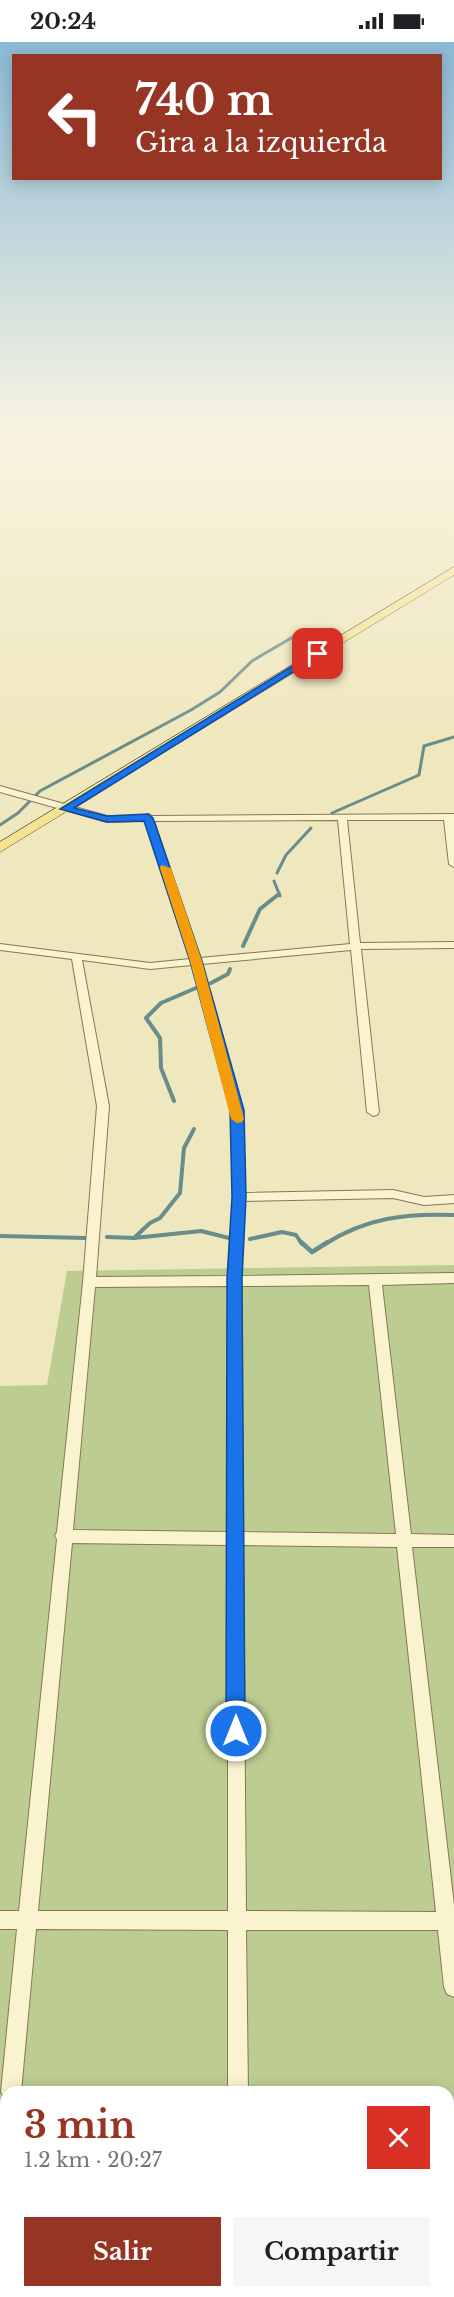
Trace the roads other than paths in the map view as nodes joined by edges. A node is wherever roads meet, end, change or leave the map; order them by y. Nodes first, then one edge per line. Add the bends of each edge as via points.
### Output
1 (454, 570) edge
2 (0, 789) edge
3 (65, 809) junction
4 (342, 817) junction
5 (451, 817) edge
6 (148, 818) junction
7 (0, 848) edge
8 (454, 864) edge
9 (454, 945) edge
10 (357, 946) junction
11 (0, 947) edge
12 (77, 958) junction
13 (196, 961) junction
14 (373, 1112) dead end
15 (239, 1197) junction
16 (454, 1199) edge
17 (454, 1278) edge
18 (234, 1279) junction
19 (375, 1281) junction
20 (89, 1282) junction
21 (63, 1536) junction
22 (234, 1540) junction
23 (406, 1541) junction
24 (454, 1541) edge
25 (0, 1920) edge
26 (28, 1920) junction
27 (237, 1921) junction
28 (451, 1921) edge
29 (454, 1988) edge
30 (11, 2086) edge
31 (238, 2086) edge

1 - 3 main road
2 - 3 street
3 - 6 street via 107,819
3 - 7 main road
4 - 5 street
4 - 6 street
4 - 10 street
5 - 8 street
6 - 13 street
9 - 10 street
10 - 13 street
10 - 14 street
11 - 12 street
12 - 13 street via 150,966
12 - 20 street via 103,1106
13 - 15 street via 237,1110
15 - 16 street via 393,1194 424,1202
15 - 18 street
17 - 19 street
18 - 19 street
18 - 20 street
18 - 22 street
19 - 23 street
20 - 21 street
21 - 22 street
21 - 26 street
22 - 23 street
22 - 27 street
23 - 24 street
23 - 28 street
25 - 26 street
26 - 27 street
26 - 30 street
27 - 28 street
27 - 31 street
28 - 29 street

